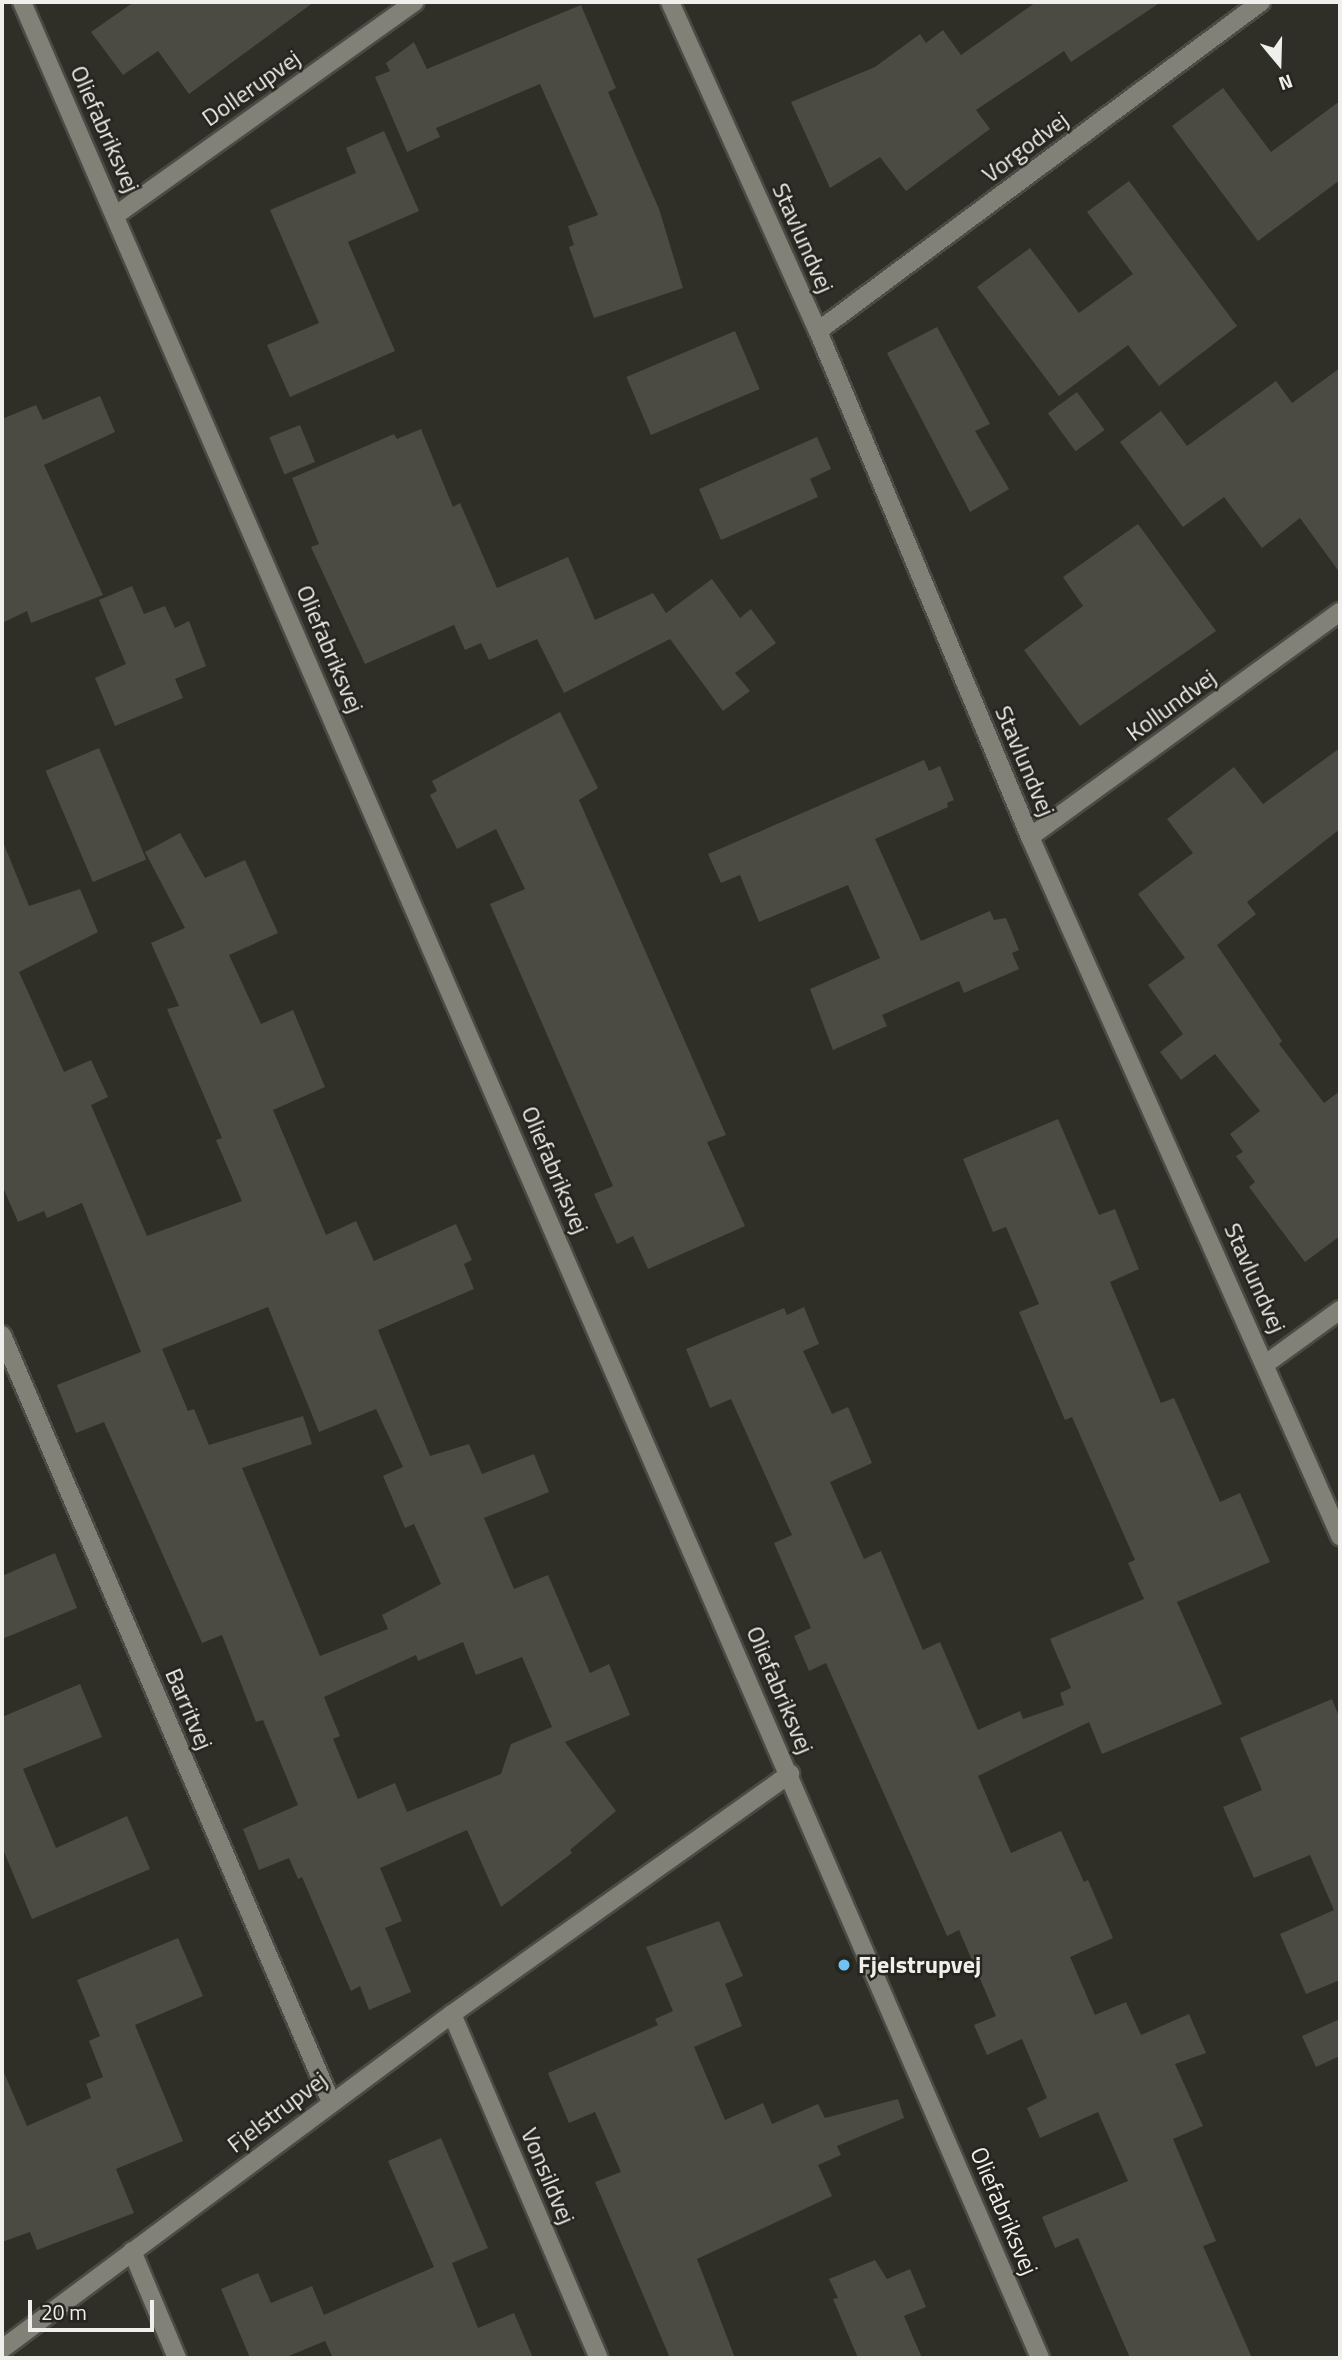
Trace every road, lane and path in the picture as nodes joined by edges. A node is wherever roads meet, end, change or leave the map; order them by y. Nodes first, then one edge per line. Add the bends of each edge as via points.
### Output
1 (22, 2) edge
2 (415, 2) edge
3 (670, 2) edge
4 (1261, 2) edge
5 (116, 215) junction
6 (818, 331) junction
7 (1340, 612) edge
8 (1030, 837) junction
9 (1340, 1310) edge
10 (2, 1335) edge
11 (1267, 1363) junction
12 (1340, 1536) edge
13 (790, 1774) junction
14 (452, 2014) junction
15 (331, 2102) junction
16 (132, 2251) junction
17 (2, 2349) edge
18 (177, 2358) edge
19 (599, 2358) edge
20 (1040, 2358) edge

1 - 5 street, Oliefabriksvej
2 - 5 street, Dollerupvej
3 - 6 street, Stavlundvej
4 - 6 street, Vorgodvej
5 - 13 street, Oliefabriksvej
6 - 8 street, Stavlundvej
7 - 8 street, Kollundvej
8 - 11 street, Stavlundvej
9 - 11 street
10 - 15 street, Barritvej
11 - 12 street, Stavlundvej
13 - 14 street, Fjelstrupvej
13 - 20 street, Oliefabriksvej
14 - 15 street, Fjelstrupvej
14 - 19 street, Vonsildvej
15 - 16 street, Fjelstrupvej
16 - 17 street, Fjelstrupvej
16 - 18 street

